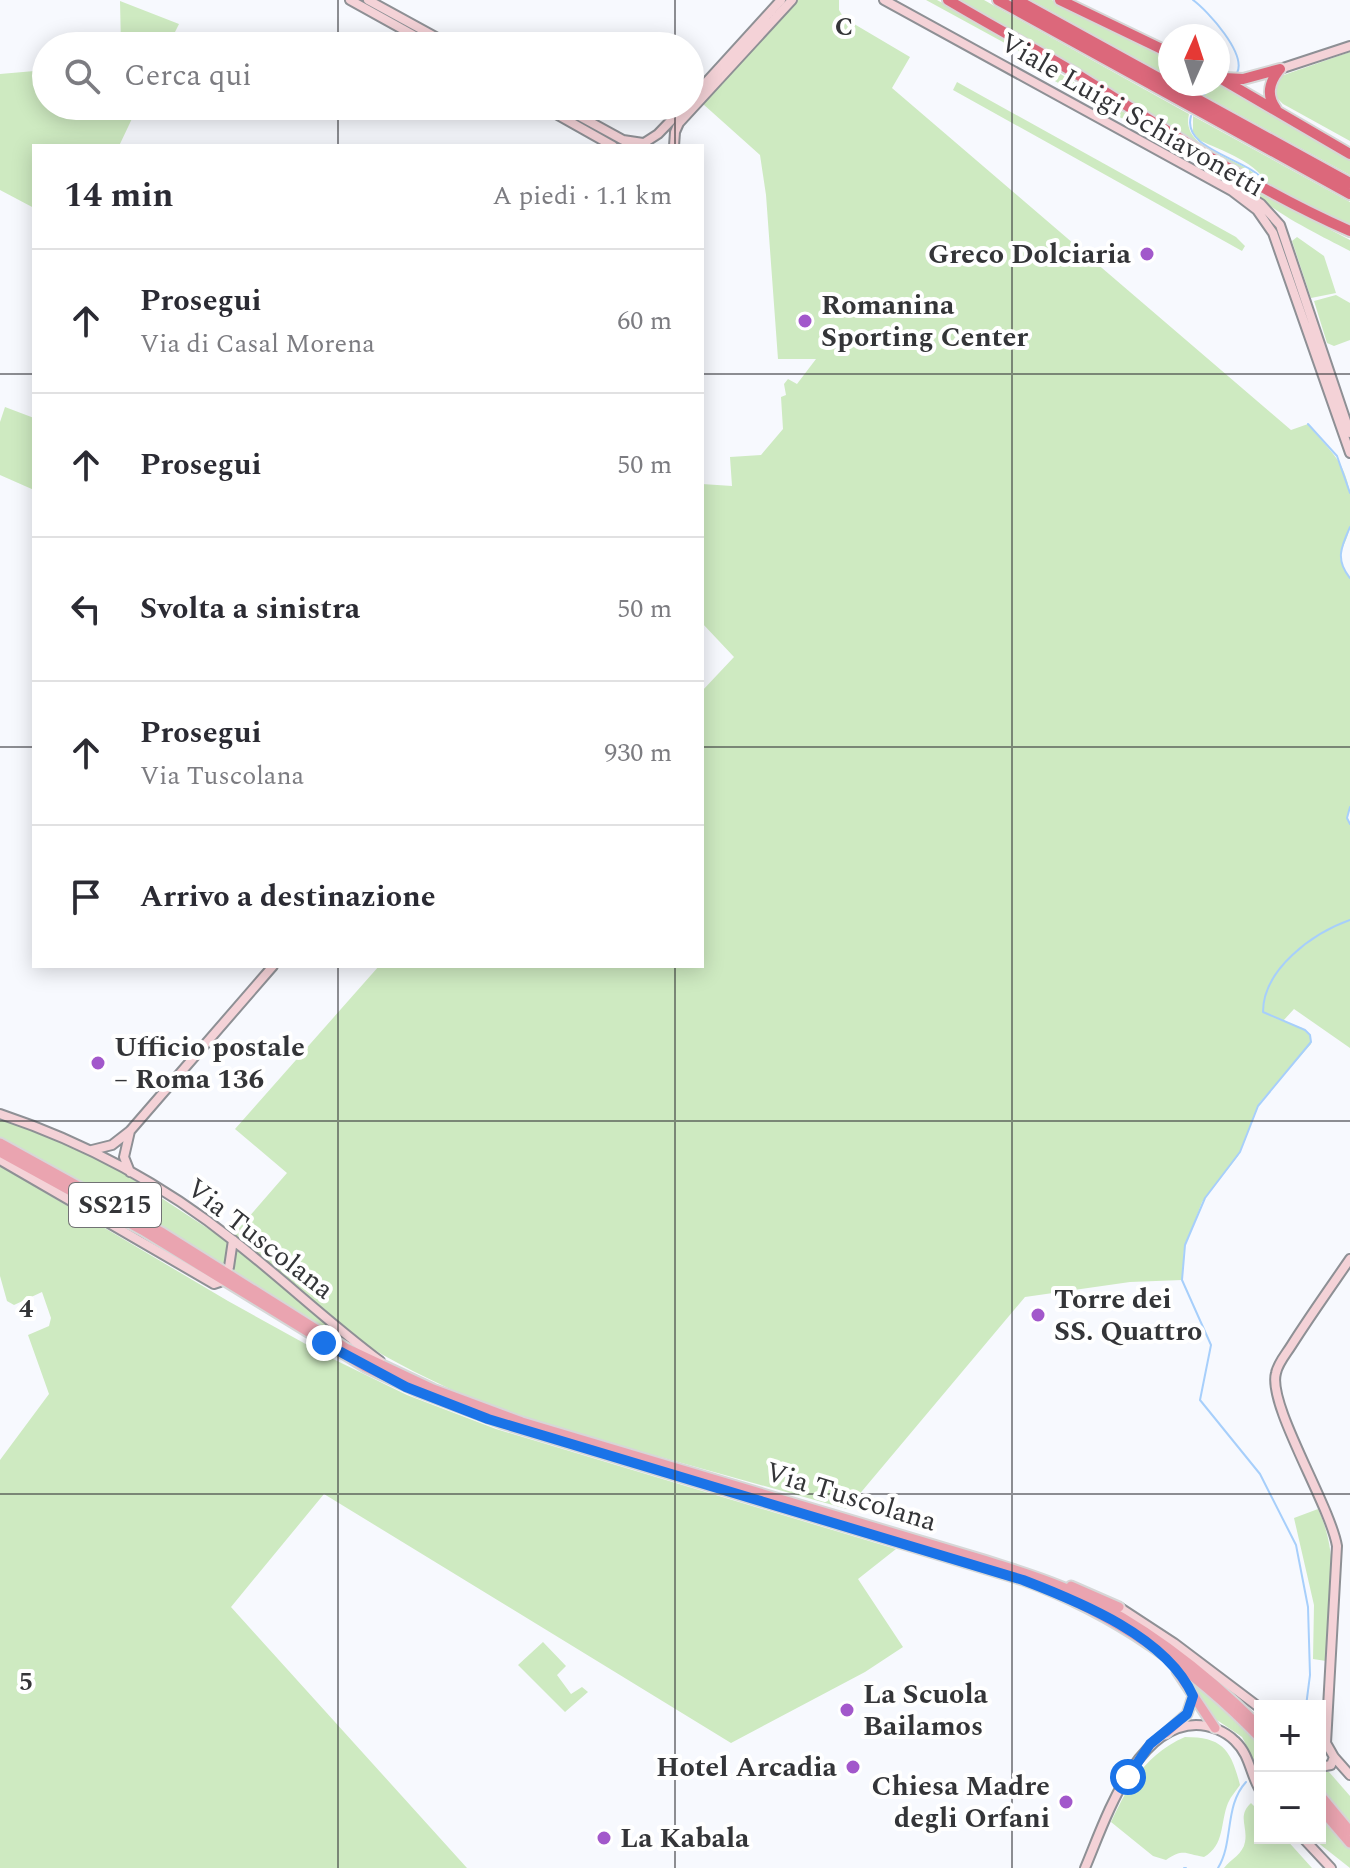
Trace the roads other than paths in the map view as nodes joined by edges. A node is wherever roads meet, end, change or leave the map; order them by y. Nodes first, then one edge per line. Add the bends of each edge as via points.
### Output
1 (350, 0) edge
2 (368, 0) edge
3 (781, 0) edge
4 (792, 0) edge
5 (884, 0) edge
6 (894, 0) edge
7 (948, 0) edge
8 (998, 0) edge
9 (1017, 0) edge
10 (1060, 0) edge
11 (408, 32) edge
12 (426, 32) edge
13 (1350, 46) edge
14 (1158, 47) edge
15 (1280, 69) junction
16 (1230, 78) edge
17 (1230, 84) edge
18 (704, 85) edge
19 (704, 96) edge
20 (1281, 113) junction
21 (567, 120) edge
22 (587, 120) edge
23 (672, 120) edge
24 (682, 120) edge
25 (1295, 121) junction
26 (643, 143) edge
27 (609, 144) edge
28 (668, 144) edge
29 (673, 144) edge
30 (1350, 146) edge
31 (1350, 154) edge
32 (1350, 183) edge
33 (1350, 194) edge
34 (1350, 231) edge
35 (1350, 433) edge
36 (1350, 453) edge
37 (271, 968) edge
38 (0, 1114) edge
39 (130, 1131) junction
40 (0, 1143) edge
41 (91, 1150) junction
42 (0, 1152) edge
43 (0, 1160) edge
44 (27, 1167) junction
45 (131, 1173) junction
46 (65, 1197) junction
47 (233, 1240) junction
48 (1350, 1259) edge
49 (225, 1276) junction
50 (397, 1374) junction
51 (1054, 1583) junction
52 (1119, 1607) joint
53 (1162, 1654) junction
54 (1193, 1696) junction
55 (1254, 1703) edge
56 (1254, 1721) edge
57 (1326, 1727) edge
58 (1215, 1728) junction
59 (1254, 1732) edge
60 (1166, 1733) junction
61 (1326, 1746) edge
62 (1334, 1757) junction
63 (1326, 1766) edge
64 (1253, 1771) edge
65 (1350, 1775) edge
66 (1326, 1802) edge
67 (1326, 1815) edge
68 (1350, 1831) edge
69 (1350, 1843) edge
70 (1309, 1844) edge
71 (1085, 1868) edge
72 (1331, 1868) edge

1 - 11 street
2 - 12 street
3 - 18 street
4 - 19 street
5 - 36 street, Viale Luigi Schiavonetti via 1232,191 1257,210 1273,233
6 - 35 street, Viale Luigi Schiavonetti via 1243,191 1270,212 1281,227
7 - 34 highway via 1236,174
8 - 33 highway
9 - 32 highway
10 - 14 highway
13 - 15 street
15 - 16 highway
15 - 20 highway via 1269,93
17 - 20 highway
20 - 25 highway
21 - 27 street
22 - 26 street via 623,140
23 - 26 street
24 - 29 street
25 - 30 highway
25 - 31 highway
26 - 28 street
37 - 39 street
38 - 41 street, Via Tuscolana
39 - 41 street via 112,1145
39 - 45 street via 124,1157
40 - 49 main road, Via Tuscolana / SS215 via 134,1216
41 - 45 street, Via Tuscolana
42 - 44 main road, Via Tuscolana / SS215
43 - 46 street, Via Tuscolana
44 - 46 street
44 - 49 main road, Via Tuscolana / SS215
45 - 47 street, Via Tuscolana
46 - 49 street, Via Tuscolana via 211,1282
47 - 49 street
47 - 50 street, Via Tuscolana
48 - 57 street via 1301,1329 1275,1378 1284,1414 1337,1546
49 - 50 main road, Via Tuscolana / SS215
49 - 53 main road, Via Tuscolana / SS215 via 343,1355 419,1392 515,1428 1023,1580 1087,1607
50 - 51 main road, Via Tuscolana / SS215 via 522,1422
51 - 52 main road via 1081,1588
51 - 56 main road, Via Tuscolana / SS215 via 1156,1640
52 - 55 street
53 - 54 main road
53 - 59 main road, Via Tuscolana / SS215
54 - 58 main road
54 - 60 main road via 1187,1714
58 - 60 street via 1192,1725
58 - 64 street via 1237,1742
60 - 71 street via 1148,1747 1128,1777
61 - 62 street
62 - 63 street
62 - 65 street
66 - 68 main road
67 - 69 main road
70 - 72 street

